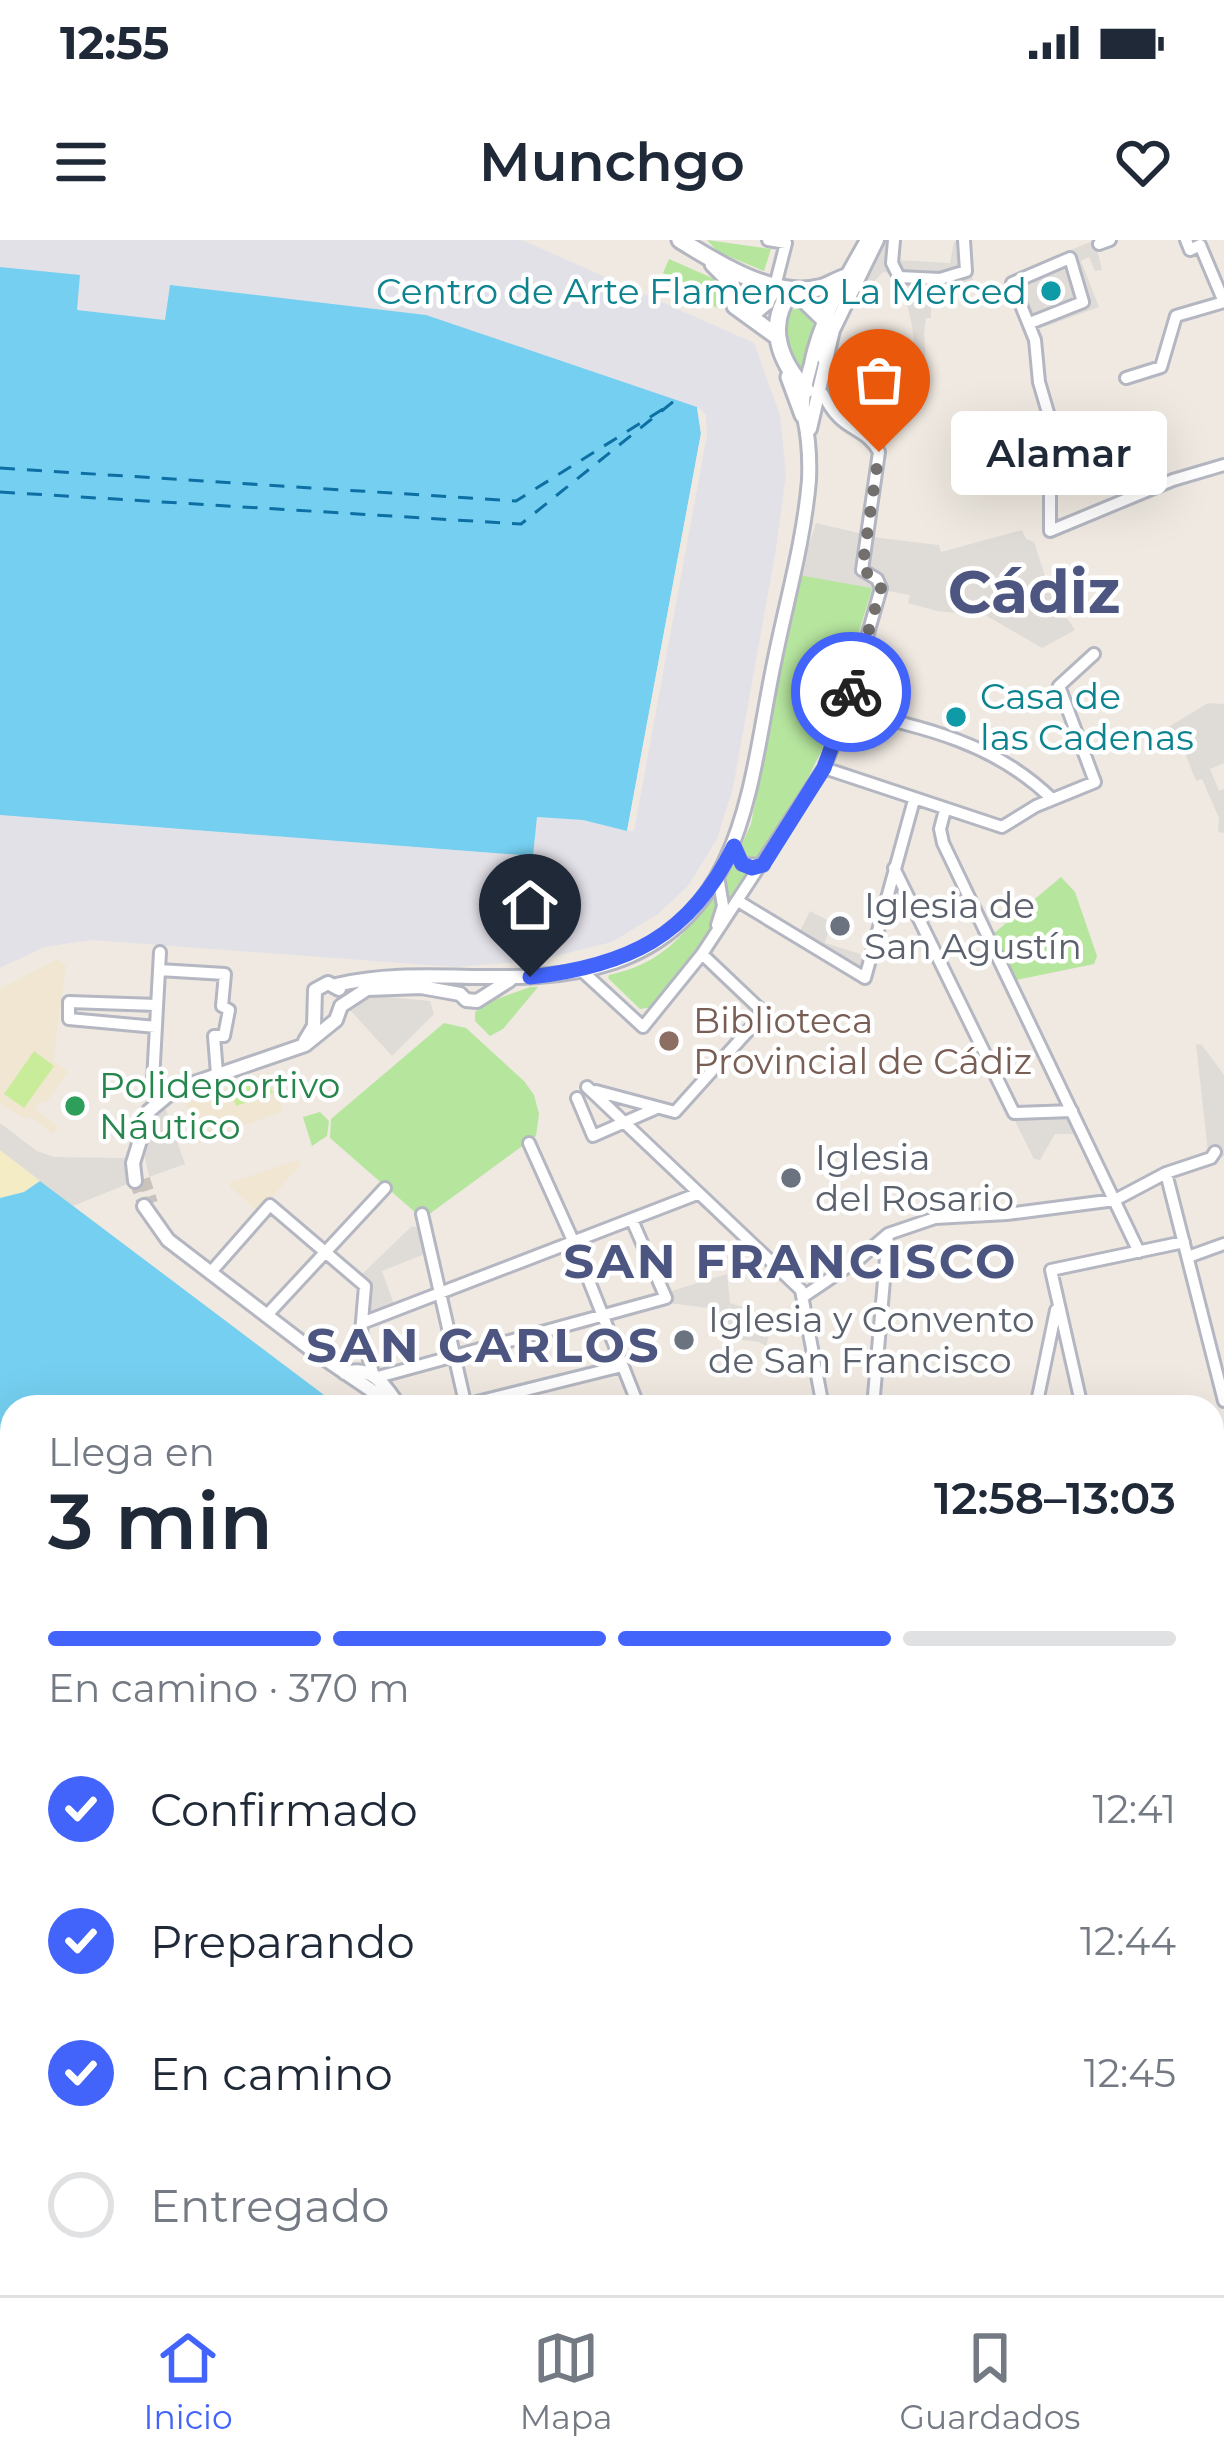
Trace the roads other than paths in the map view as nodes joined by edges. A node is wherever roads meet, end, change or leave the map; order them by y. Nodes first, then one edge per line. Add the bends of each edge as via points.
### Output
1 (768, 240) edge
2 (867, 240) edge
3 (877, 240) edge
4 (894, 240) edge
5 (964, 240) edge
6 (1186, 240) edge
7 (684, 242) edge
8 (846, 277) junction
9 (754, 278) junction
10 (787, 289) junction
11 (732, 290) junction
12 (1224, 302) edge
13 (752, 314) junction
14 (825, 318) junction
15 (1030, 323) junction
16 (775, 335) junction
17 (824, 356) junction
18 (789, 368) junction
19 (1126, 378) dead end
20 (812, 391) junction
21 (807, 422) junction
22 (1224, 465) edge
23 (1094, 654) dead end
24 (846, 710) junction
25 (824, 768) junction
26 (914, 800) junction
27 (1052, 800) junction
28 (945, 810) junction
29 (734, 846) junction
30 (763, 865) junction
31 (894, 868) junction
32 (718, 876) junction
33 (738, 901) junction
34 (711, 939) junction
35 (160, 952) dead end
36 (702, 954) junction
37 (159, 970) junction
38 (581, 970) junction
39 (480, 976) junction
40 (465, 977) junction
41 (511, 980) junction
42 (335, 985) junction
43 (460, 994) junction
44 (485, 994) junction
45 (157, 1005) junction
46 (316, 1007) junction
47 (339, 1008) junction
48 (156, 1027) junction
49 (298, 1047) junction
50 (217, 1074) junction
51 (577, 1098) dead end
52 (158, 1101) junction
53 (658, 1107) junction
54 (1072, 1112) junction
55 (623, 1124) junction
56 (529, 1143) dead end
57 (1215, 1152) dead end
58 (1166, 1173) junction
59 (139, 1180) tunnel mouth
60 (385, 1188) dead end
61 (697, 1194) junction
62 (1115, 1200) junction
63 (148, 1204) tunnel mouth
64 (422, 1214) dead end
65 (632, 1220) junction
66 (888, 1234) junction
67 (1184, 1242) junction
68 (574, 1243) junction
69 (1224, 1244) edge
70 (325, 1252) junction
71 (1139, 1252) junction
72 (1187, 1257) junction
73 (211, 1272) junction
74 (442, 1294) junction
75 (804, 1296) junction
76 (603, 1313) junction
77 (266, 1316) junction
78 (362, 1323) junction
79 (1057, 1327) junction
80 (455, 1354) junction
81 (622, 1366) junction
82 (345, 1373) junction
83 (376, 1376) junction
84 (379, 1395) edge
85 (389, 1395) edge
86 (461, 1395) edge
87 (507, 1395) edge
88 (634, 1395) edge
89 (822, 1395) edge
90 (874, 1395) edge
91 (1039, 1395) edge
92 (1078, 1395) edge
93 (1222, 1395) edge

1 - 10 street via 786,243
2 - 8 street
3 - 17 street
4 - 5 street via 899,278 940,279 966,271
6 - 12 street via 1190,250 1200,245
7 - 9 main road
7 - 11 main road via 722,271
8 - 10 main road
8 - 14 street
9 - 10 main road
9 - 11 main road
10 - 13 main road
10 - 14 main road
10 - 16 main road
11 - 13 main road via 735,306
12 - 19 street via 1177,316 1161,367
13 - 16 main road
14 - 17 main road
14 - 20 street
15 - 15 street via 1012,283 1070,258 1083,302
15 - 22 street via 1059,450 1050,470 1050,531
16 - 18 main road
17 - 20 street
18 - 20 main road
18 - 21 main road
20 - 21 street
20 - 24 street via 878,448 862,570 881,588
21 - 29 street via 803,519
23 - 27 street via 1059,686 1095,782
24 - 25 street
24 - 27 street via 953,736 1007,763
25 - 26 street
25 - 30 street
26 - 28 street
26 - 31 street
27 - 28 street via 1002,827
28 - 54 street via 943,844
29 - 30 street via 742,864
29 - 32 street
30 - 33 street
31 - 33 street via 865,978
31 - 54 street via 1014,1113
32 - 34 street via 723,906
32 - 38 street via 659,938
33 - 34 street
34 - 36 street
35 - 37 street
36 - 38 street via 643,1027
36 - 53 street via 764,1013 674,1112
37 - 45 street
37 - 50 street via 225,974 222,1006 230,1010 224,1036 214,1036
38 - 41 street
39 - 40 street
39 - 41 street
39 - 44 street
40 - 42 street via 370,976
40 - 43 street
41 - 44 street
42 - 46 street via 316,989
42 - 47 street
43 - 44 street via 473,1002
43 - 47 street via 387,986
45 - 48 street
45 - 48 street via 69,1002 68,1018
46 - 47 street
46 - 49 street
47 - 49 street via 336,1020
48 - 52 street
49 - 50 street
50 - 52 street
51 - 55 street via 593,1136
52 - 59 street via 133,1163
53 - 55 street
53 - 55 street via 587,1087
54 - 62 street
55 - 61 street
56 - 68 street
57 - 58 street
58 - 62 street
58 - 67 street
60 - 70 street
61 - 65 street
61 - 75 street
62 - 66 street via 935,1219
62 - 71 street
63 - 73 street via 162,1234
64 - 74 street
65 - 68 street
65 - 76 street via 665,1298
66 - 75 street
66 - 90 street
67 - 71 street
67 - 72 street
68 - 74 street
68 - 76 street
69 - 72 street
70 - 73 street via 270,1205
70 - 77 street
70 - 78 street via 365,1286
71 - 79 street via 1051,1270
72 - 93 street
73 - 77 street
74 - 78 street
74 - 80 street
75 - 89 street
76 - 80 street
76 - 81 street
77 - 82 street
78 - 83 street
79 - 91 street
79 - 92 street
80 - 83 street
80 - 86 street
81 - 87 street
81 - 88 street
82 - 83 street
82 - 84 street
83 - 85 street

